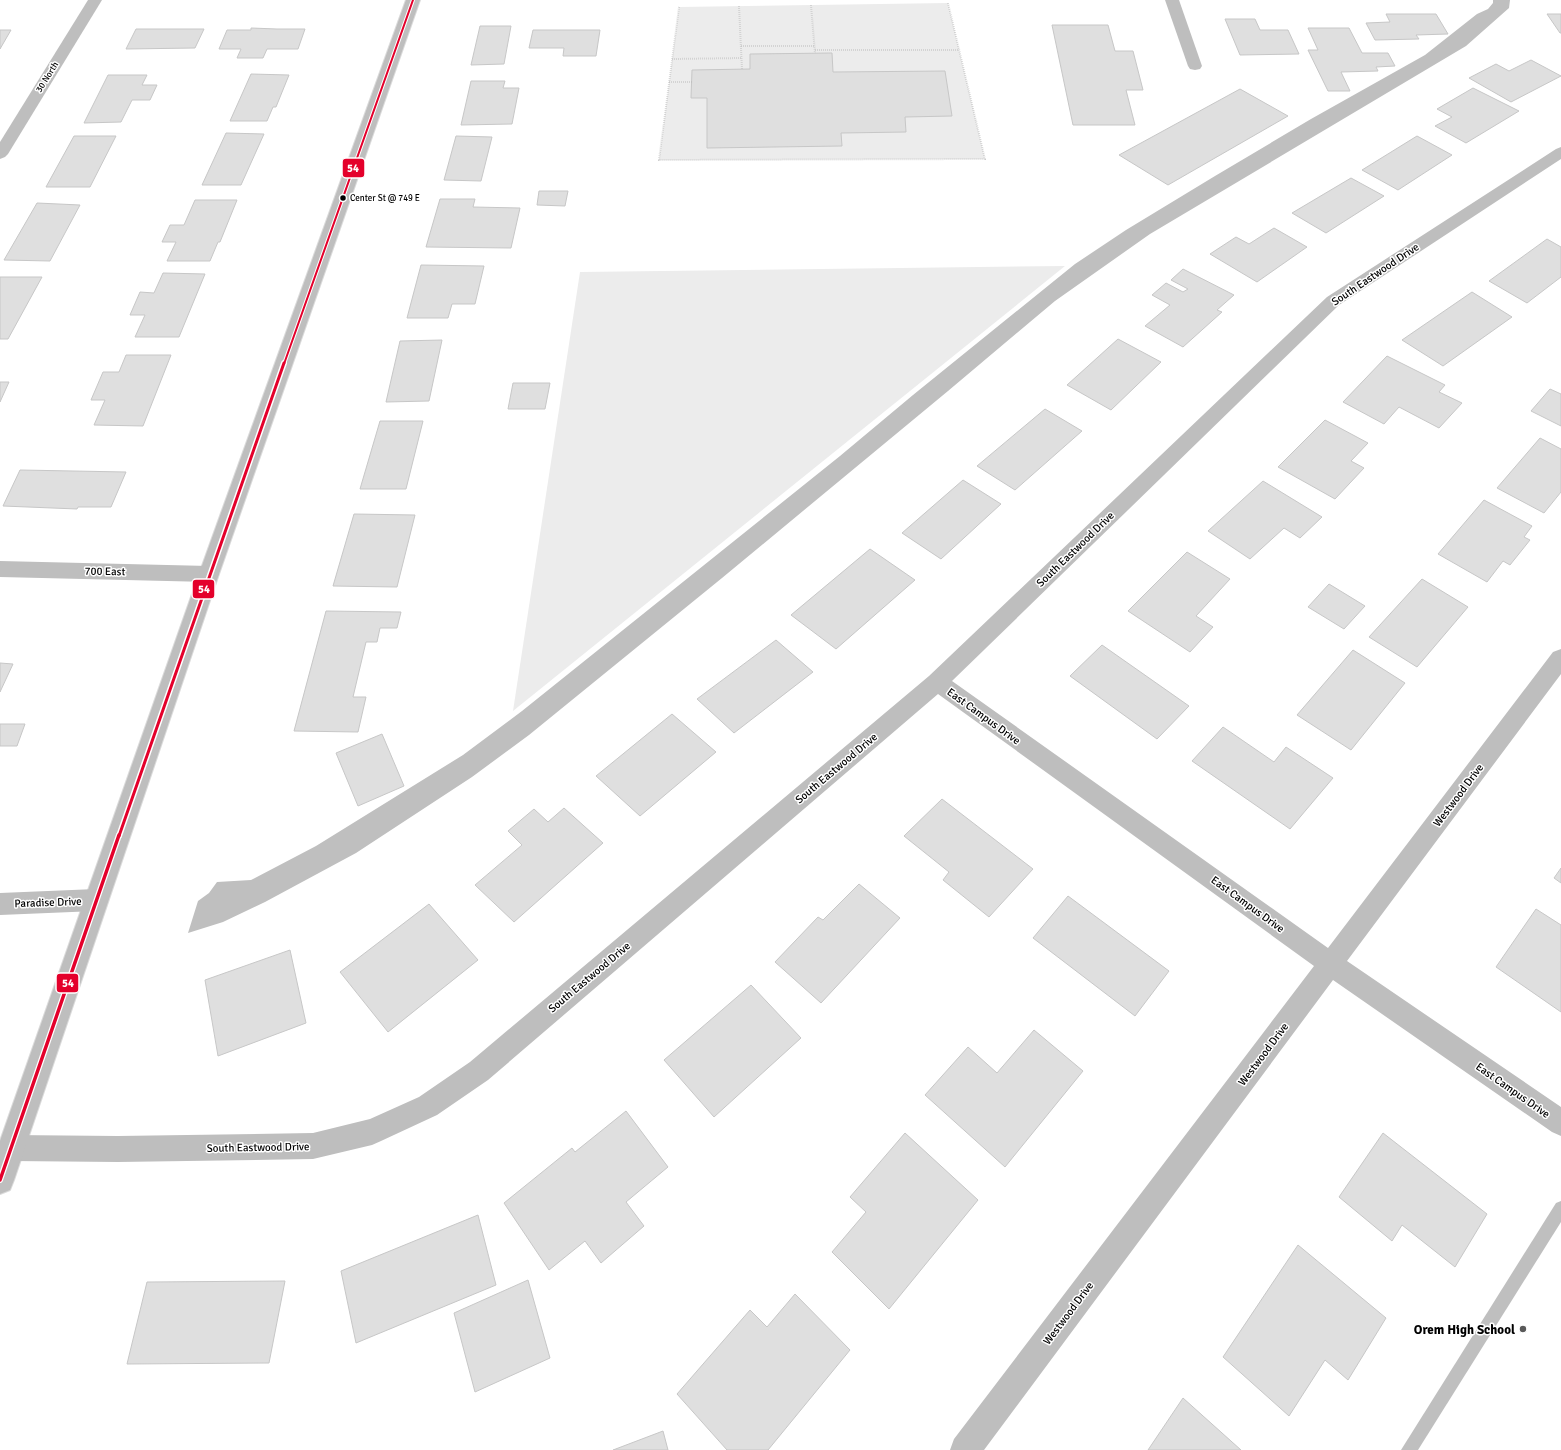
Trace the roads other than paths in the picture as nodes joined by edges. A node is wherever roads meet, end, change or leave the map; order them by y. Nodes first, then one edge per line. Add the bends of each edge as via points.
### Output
1 (95, 0) edge
2 (413, 0) edge
3 (1172, 0) edge
4 (1195, 66) dead end
5 (1561, 152) edge
6 (0, 154) edge
7 (0, 569) edge
8 (209, 574) junction
9 (1561, 658) edge
10 (937, 682) junction
11 (96, 900) junction
12 (0, 904) edge
13 (1331, 964) junction
14 (1561, 1123) edge
15 (11, 1148) junction
16 (0, 1180) edge
17 (965, 1450) edge

1 - 6 street, 30 North
2 - 8 street
3 - 4 lane
5 - 10 street, South Eastwood Drive via 1333,301
7 - 8 street, 700 East
8 - 11 street
9 - 13 street, Westwood Drive
10 - 13 street, East Campus Drive
10 - 15 street, South Eastwood Drive via 478,1071 428,1106 372,1132 313,1146 118,1150
11 - 12 street, Paradise Drive
11 - 15 street
13 - 14 street, East Campus Drive
13 - 17 street, Westwood Drive
15 - 16 street

